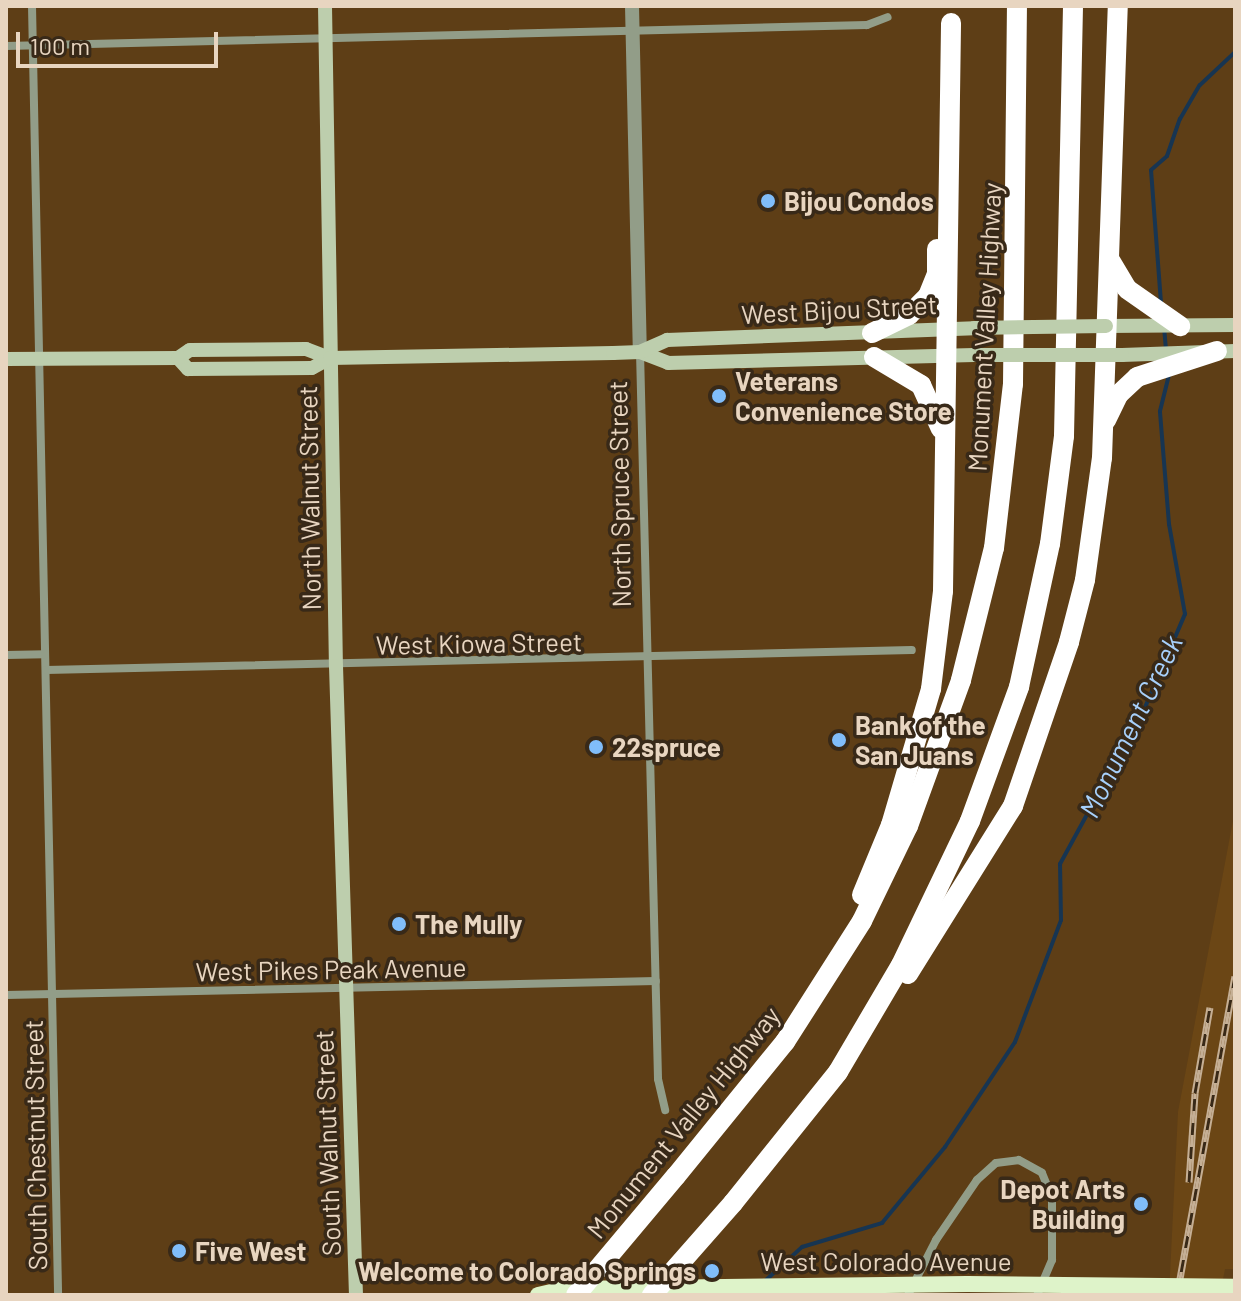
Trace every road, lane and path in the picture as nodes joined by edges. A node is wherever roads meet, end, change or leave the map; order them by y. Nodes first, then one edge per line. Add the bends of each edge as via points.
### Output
1 (32, 6) edge
2 (325, 6) edge
3 (632, 6) edge
4 (1017, 6) edge
5 (1073, 6) edge
6 (1118, 6) edge
7 (952, 15) edge
8 (888, 17) dead end
9 (632, 29) junction
10 (326, 37) junction
11 (33, 45) junction
12 (6, 46) edge
13 (1111, 261) junction
14 (1235, 325) edge
15 (1106, 326) junction
16 (1180, 326) junction
17 (950, 328) junction
18 (872, 333) junction
19 (1226, 351) edge
20 (640, 352) junction
21 (1104, 355) junction
22 (949, 356) junction
23 (874, 357) junction
24 (330, 358) junction
25 (6, 359) edge
26 (40, 359) junction
27 (1103, 427) junction
28 (945, 453) junction
29 (912, 650) dead end
30 (45, 654) junction
31 (6, 655) edge
32 (647, 659) junction
33 (336, 666) junction
34 (46, 670) junction
35 (656, 981) junction
36 (347, 989) junction
37 (52, 994) junction
38 (6, 995) edge
39 (814, 998) junction
40 (861, 1038) junction
41 (665, 1110) dead end
42 (1235, 1287) edge
43 (911, 1290) edge
44 (661, 1291) edge
45 (58, 1295) edge
46 (356, 1295) edge
47 (538, 1295) edge
48 (576, 1295) edge
49 (1037, 1295) edge

1 - 11 street, South Chestnut Street
2 - 10 main road, North Walnut Street
3 - 9 street, North Spruce Street
4 - 39 highway, Monument Valley Highway via 1013,384 994,548 935,760 887,873
5 - 40 highway via 1068,388 1060,477 1035,617 1019,687 970,821
6 - 13 highway
7 - 17 highway
7 - 18 highway via 942,99 937,274 922,303
8 - 9 street via 867,25
9 - 10 street
9 - 20 street, North Spruce Street
10 - 11 street
10 - 24 main road, North Walnut Street
11 - 12 street
11 - 26 street, South Chestnut Street
13 - 15 highway
13 - 16 highway via 1127,289
14 - 16 main road, West Bijou Street
15 - 16 main road, West Bijou Street
15 - 17 main road, West Bijou Street, bridge
15 - 21 highway
17 - 18 main road, West Bijou Street
17 - 22 highway
18 - 20 main road, West Bijou Street via 667,340
19 - 21 main road, West Bijou Street, bridge
19 - 27 highway via 1137,377 1118,395
20 - 23 main road, West Bijou Street via 668,363
20 - 24 main road, West Bijou Street
20 - 32 street, North Spruce Street
21 - 22 main road, West Bijou Street, bridge
21 - 27 highway
22 - 23 main road, West Bijou Street
22 - 28 highway
23 - 28 highway via 912,377 928,393
24 - 26 main road, West Bijou Street via 312,368 188,369 178,358
24 - 33 main road, North Walnut Street
25 - 26 main road, West Bijou Street
26 - 30 street, South Chestnut Street
27 - 40 highway via 1097,510 1069,642 1013,806 933,940
28 - 39 highway via 943,591 931,689 880,854
29 - 32 street, West Kiowa Street
30 - 31 street
30 - 34 street, South Chestnut Street
32 - 33 street, West Kiowa Street
32 - 35 street, North Spruce Street
33 - 34 street, West Kiowa Street
33 - 36 main road, North Walnut Street
34 - 37 street, South Chestnut Street
35 - 36 street, West Pikes Peak Avenue
35 - 41 street, North Spruce Street via 658,1079
36 - 37 street, West Pikes Peak Avenue
36 - 46 main road, South Walnut Street
37 - 38 street, West Pikes Peak Avenue
37 - 45 street, South Chestnut Street
39 - 48 highway, Monument Valley Highway, bridge via 753,1085
40 - 44 highway, bridge
42 - 43 main road, West Colorado Avenue, bridge
43 - 44 main road, West Colorado Avenue
43 - 49 street via 936,1240 977,1180 996,1163 1012,1160 1042,1173 1052,1198 1052,1260
44 - 47 main road, West Colorado Avenue via 565,1289

